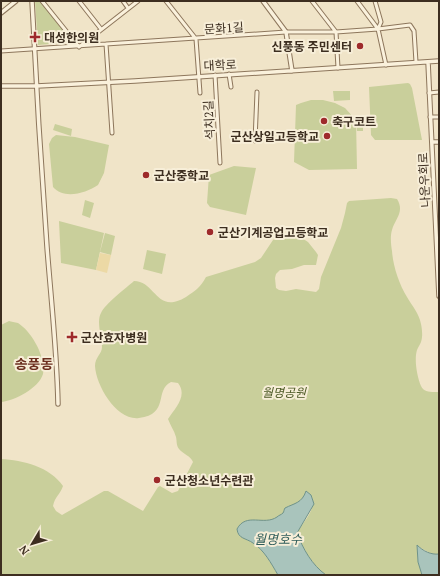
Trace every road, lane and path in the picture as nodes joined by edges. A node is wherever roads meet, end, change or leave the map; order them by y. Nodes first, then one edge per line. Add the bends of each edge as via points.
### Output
1 (16, 1) edge
2 (32, 1) edge
3 (42, 1) edge
4 (79, 1) edge
5 (123, 1) edge
6 (138, 1) edge
7 (166, 1) edge
8 (263, 1) edge
9 (312, 1) edge
10 (357, 1) edge
11 (375, 1) edge
12 (128, 8) junction
13 (1, 13) edge
14 (378, 29) junction
15 (101, 30) junction
16 (286, 32) junction
17 (336, 32) junction
18 (196, 39) junction
19 (106, 44) junction
20 (79, 46) junction
21 (34, 48) junction
22 (1, 51) edge
23 (439, 61) edge
24 (416, 62) junction
25 (428, 62) junction
26 (386, 65) junction
27 (338, 68) junction
28 (292, 71) junction
29 (229, 74) junction
30 (215, 75) junction
31 (198, 76) junction
32 (109, 82) junction
33 (1, 86) edge
34 (36, 86) junction
35 (231, 87) dead end
36 (258, 92) dead end
37 (439, 92) edge
38 (200, 93) dead end
39 (429, 93) junction
40 (430, 117) junction
41 (439, 117) edge
42 (112, 133) dead end
43 (255, 141) dead end
44 (432, 142) junction
45 (439, 142) edge
46 (220, 163) dead end
47 (437, 228) edge
48 (438, 253) edge
49 (439, 296) edge
50 (58, 404) dead end

1 - 13 street
2 - 21 street
3 - 20 street
4 - 15 street
5 - 12 street
6 - 12 street
7 - 18 street
8 - 16 street
9 - 17 street
10 - 14 street
11 - 14 street via 381,22
12 - 15 street
14 - 17 street, 문화1길
14 - 24 street, 문화1길 via 410,25 414,31
14 - 26 street
15 - 20 street
16 - 17 street, 문화1길
16 - 18 street, 문화1길
16 - 28 street
17 - 27 street
18 - 19 street, 문화1길
18 - 31 street
19 - 20 street, 문화1길
19 - 32 street
20 - 21 street, 문화1길
21 - 22 street, 문화1길
21 - 34 street
23 - 25 street, 대학로
24 - 25 street, 대학로
24 - 26 street, 대학로
25 - 39 street, 나운우회로
26 - 27 street, 대학로
27 - 28 street, 대학로
28 - 29 street, 대학로
29 - 30 street, 대학로
29 - 35 street
30 - 31 street, 대학로
30 - 46 street, 석치2길
31 - 32 street, 대학로
31 - 38 street
32 - 34 street, 대학로
32 - 42 street
33 - 34 street, 대학로
34 - 50 street
36 - 43 street
37 - 39 street
39 - 40 street, 나운우회로
40 - 41 street
40 - 44 street, 나운우회로
44 - 45 street
44 - 47 street, 나운우회로
47 - 48 street, 나운우회로
48 - 49 street, 나운우회로

